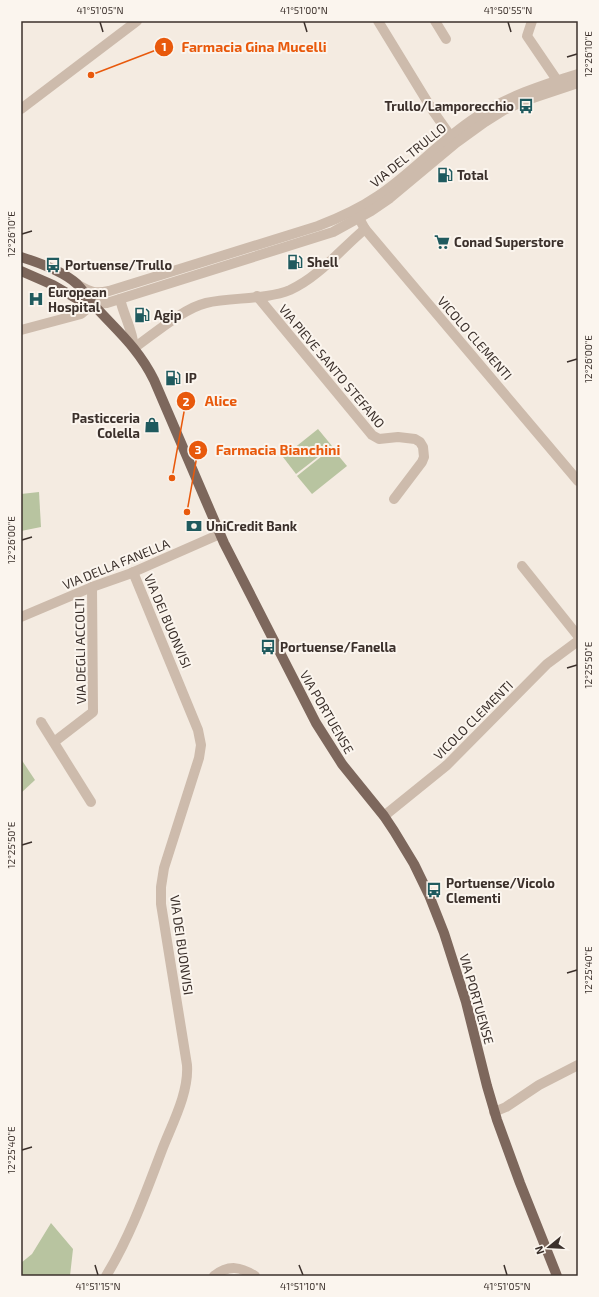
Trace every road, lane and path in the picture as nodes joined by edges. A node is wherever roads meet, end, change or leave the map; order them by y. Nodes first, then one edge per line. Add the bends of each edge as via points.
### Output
1 (137, 21) edge
2 (378, 21) edge
3 (434, 21) edge
4 (532, 21) edge
5 (446, 39) dead end
6 (578, 74) edge
7 (578, 83) edge
8 (560, 84) junction
9 (23, 104) edge
10 (453, 140) junction
11 (357, 214) junction
12 (365, 229) junction
13 (333, 232) junction
14 (345, 246) junction
15 (250, 247) junction
16 (21, 257) edge
17 (253, 258) junction
18 (21, 271) edge
19 (76, 284) junction
20 (109, 291) junction
21 (257, 296) junction
22 (120, 299) junction
23 (92, 304) junction
24 (21, 330) edge
25 (134, 348) junction
26 (578, 481) edge
27 (394, 499) dead end
28 (220, 534) junction
29 (522, 566) dead end
30 (133, 572) junction
31 (92, 587) junction
32 (21, 617) edge
33 (578, 636) edge
34 (578, 641) edge
35 (41, 722) dead end
36 (54, 742) junction
37 (91, 802) dead end
38 (384, 816) junction
39 (578, 1065) edge
40 (494, 1112) junction
41 (106, 1276) edge
42 (214, 1276) edge
43 (255, 1276) edge
44 (557, 1276) edge

1 - 9 street
2 - 10 street
3 - 5 street
4 - 8 street via 528,36
6 - 8 street, VIA DEL TRULLO
7 - 8 street, VIA DEL TRULLO
8 - 10 street, VIA DEL TRULLO via 531,89 506,100 478,116
10 - 11 street, VIA DEL TRULLO
11 - 12 street, VICOLO CLEMENTI
11 - 13 street, VIA DEL TRULLO
11 - 15 street, VIA DEL TRULLO
12 - 14 street
12 - 26 street, VICOLO CLEMENTI
13 - 14 street
13 - 17 street, VIA DEL TRULLO
14 - 21 street via 298,285 285,291
15 - 17 street
15 - 20 street, VIA DEL TRULLO
16 - 19 main road, VIA PORTUENSE via 44,265
17 - 22 street, VIA DEL TRULLO
18 - 23 main road, VIA PORTUENSE
19 - 20 street, VIA DEL TRULLO via 93,293
19 - 23 main road, VIA PORTUENSE
20 - 23 street, VIA DEL TRULLO
21 - 25 street via 219,300 195,306
21 - 27 street, VIA PIEVE SANTO STEFANO via 374,437 415,438 422,444 425,453 422,462
22 - 23 street, VIA DEL TRULLO via 106,304
22 - 25 street, VIA PORTUENSE via 132,333
23 - 24 street via 81,314
23 - 25 main road, VIA PORTUENSE
25 - 28 main road, VIA PORTUENSE via 154,380
28 - 30 street, VIA DELLA FANELLA
28 - 38 main road, VIA PORTUENSE via 316,723 342,764
29 - 33 street
30 - 31 street, VIA DELLA FANELLA
30 - 41 street, VIA DEI BUONVISI via 198,730 200,745 160,887 186,1059 186,1088 137,1214 119,1255
31 - 32 street, VIA DELLA FANELLA
31 - 36 street, VIA DEGLI ACCOLTI via 94,712
34 - 38 street, VICOLO CLEMENTI via 547,664 447,765
35 - 36 street
36 - 37 street
38 - 40 main road, VIA PORTUENSE via 414,864 438,917 470,1016
39 - 40 street
40 - 44 main road, VIA PORTUENSE
42 - 43 street via 224,1270 235,1268

